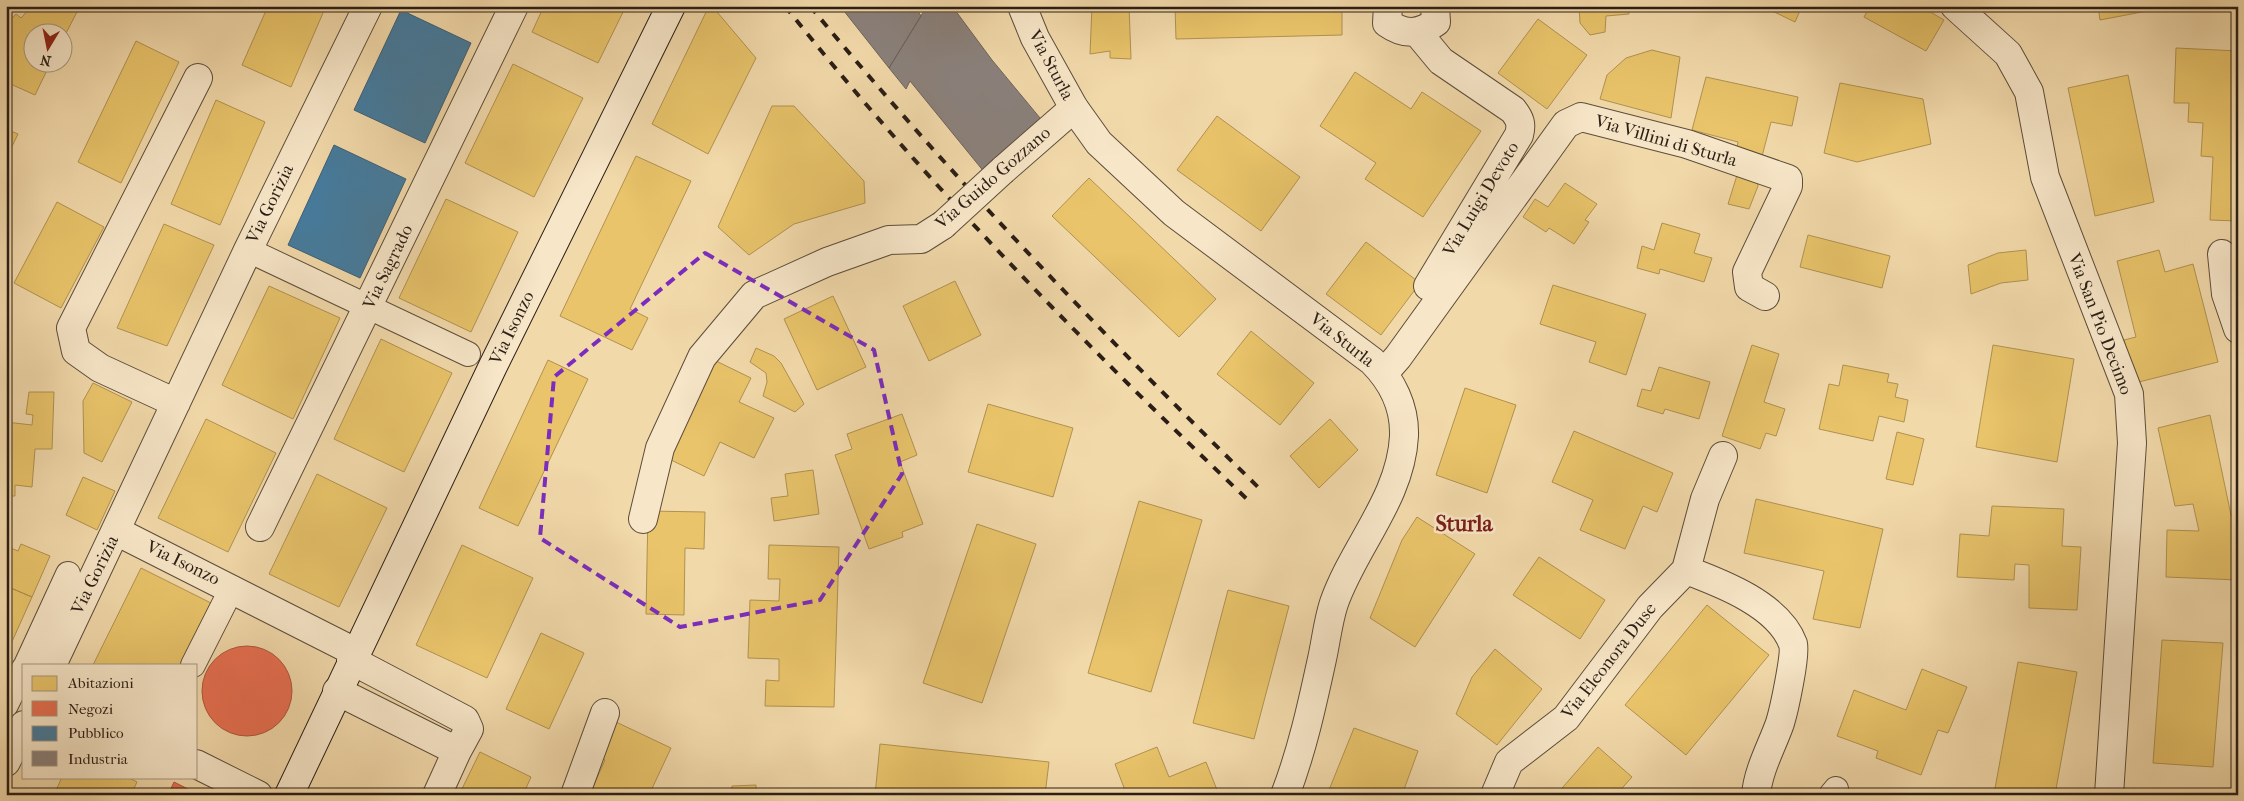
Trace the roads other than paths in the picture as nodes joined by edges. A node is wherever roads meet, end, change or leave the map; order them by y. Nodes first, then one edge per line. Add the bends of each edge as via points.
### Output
1 (368, 6) edge
2 (514, 6) edge
3 (671, 6) edge
4 (1022, 6) edge
5 (1388, 6) edge
6 (1434, 6) edge
7 (1956, 6) edge
8 (1417, 32) junction
9 (198, 78) dead end
10 (1074, 108) junction
11 (248, 250) junction
12 (2222, 254) dead end
13 (1765, 296) dead end
14 (368, 308) junction
15 (2238, 330) edge
16 (468, 354) dead end
17 (1378, 367) junction
18 (176, 403) junction
19 (1723, 456) dead end
20 (643, 519) dead end
21 (260, 528) dead end
22 (116, 531) junction
23 (1686, 570) junction
24 (68, 574) dead end
25 (232, 588) junction
26 (353, 656) junction
27 (26, 664) edge
28 (52, 664) edge
29 (194, 664) edge
30 (22, 672) edge
31 (337, 692) junction
32 (6, 705) edge
33 (605, 713) dead end
34 (22, 729) edge
35 (457, 751) junction
36 (6, 762) edge
37 (198, 765) edge
38 (258, 795) edge
39 (289, 795) edge
40 (437, 795) edge
41 (575, 795) edge
42 (1285, 795) edge
43 (1495, 795) edge
44 (1756, 795) edge
45 (2109, 795) edge

1 - 11 street, Via Gorizia
2 - 14 street, Via Sagrado
3 - 26 street, Via Isonzo
4 - 10 street, Via Sturla via 1035,38
5 - 8 street via 1387,23 1406,33
6 - 8 street via 1436,22
7 - 45 street, Via San Pio Decimo via 2008,54 2029,92 2045,178 2129,394 2132,443
8 - 17 street, Via Luigi Devoto via 1441,61 1513,110 1521,127 1443,264 1397,331
9 - 18 street via 71,328 76,351 100,368
10 - 17 street, Via Sturla via 1099,143 1174,213
10 - 20 street, Via Guido Gozzano, bridge via 943,225 921,239 889,240 827,262 754,295 702,357 660,448
11 - 14 street
11 - 18 street, Via Gorizia
12 - 15 street via 2226,294
13 - 17 street, Via Villini di Sturla via 1749,287 1747,272 1788,186 1788,178 1687,144 1581,117 1566,124 1398,357
14 - 16 street
14 - 21 street, Via Sagrado
17 - 42 street, Via Sturla via 1395,393 1402,413 1404,435 1400,462 1391,490 1334,604 1309,719
18 - 22 street, Via Gorizia
19 - 23 street, Via Eleonora Duse via 1705,499
22 - 25 street, Via Isonzo
22 - 28 street, Via Gorizia
23 - 43 street, Via Eleonora Duse via 1650,607 1566,718 1509,762
23 - 44 street via 1722,584 1761,606 1784,628 1794,645 1780,721 1757,783
24 - 27 street
25 - 26 street, Via Isonzo
25 - 29 street
26 - 31 street, Via Isonzo
26 - 35 street via 465,720 469,729
30 - 32 street
31 - 35 street
31 - 39 street, Via Isonzo
33 - 41 street
34 - 36 street
35 - 40 street
37 - 38 street

